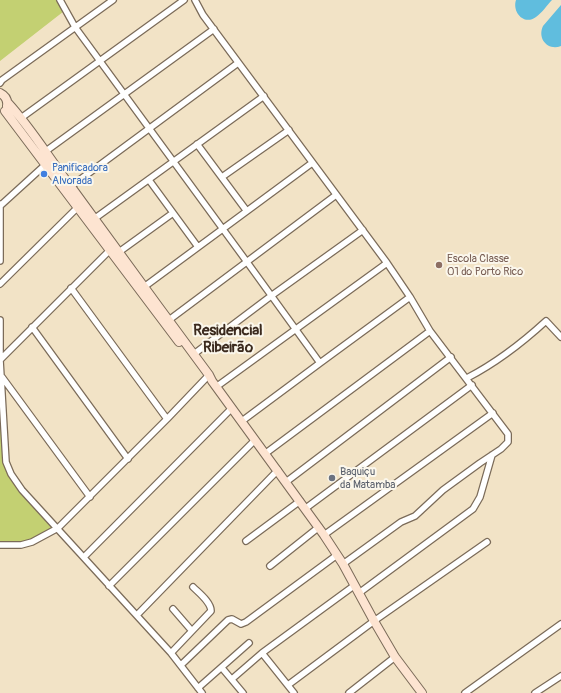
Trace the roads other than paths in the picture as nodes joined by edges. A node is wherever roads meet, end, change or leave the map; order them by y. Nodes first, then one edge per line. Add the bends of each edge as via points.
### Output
1 (60, 0) edge
2 (113, 0) edge
3 (184, 0) edge
4 (195, 0) edge
5 (75, 27) junction
6 (214, 29) junction
7 (100, 61) junction
8 (238, 63) junction
9 (1, 82) edge
10 (124, 94) junction
11 (264, 96) junction
12 (4, 97) edge
13 (2, 112) edge
14 (21, 118) junction
15 (149, 128) junction
16 (289, 130) junction
17 (197, 144) junction
18 (46, 151) junction
19 (173, 162) junction
20 (312, 163) junction
21 (45, 165) junction
22 (222, 177) junction
23 (149, 180) junction
24 (70, 187) junction
25 (336, 195) junction
26 (0, 205) edge
27 (77, 208) junction
28 (246, 210) junction
29 (173, 213) junction
30 (94, 219) junction
31 (223, 229) junction
32 (363, 230) junction
33 (0, 232) edge
34 (198, 247) junction
35 (110, 250) junction
36 (119, 252) junction
37 (0, 261) edge
38 (247, 262) junction
39 (387, 263) junction
40 (0, 284) edge
41 (144, 287) junction
42 (71, 288) junction
43 (271, 296) junction
44 (410, 297) junction
45 (0, 320) edge
46 (169, 320) junction
47 (32, 327) junction
48 (295, 329) junction
49 (430, 331) junction
50 (561, 337) edge
51 (194, 354) junction
52 (451, 357) junction
53 (0, 360) edge
54 (320, 363) junction
55 (2, 377) junction
56 (467, 378) junction
57 (211, 380) junction
58 (472, 385) junction
59 (232, 408) junction
60 (492, 412) junction
61 (167, 419) junction
62 (242, 421) junction
63 (255, 440) junction
64 (266, 453) junction
65 (492, 455) junction
66 (128, 459) junction
67 (278, 470) junction
68 (286, 482) junction
69 (90, 497) junction
70 (300, 501) junction
71 (306, 508) junction
72 (319, 527) junction
73 (58, 528) junction
74 (324, 535) junction
75 (246, 542) dead end
76 (487, 542) dead end
77 (0, 545) edge
78 (337, 555) junction
79 (84, 557) junction
80 (343, 564) junction
81 (270, 566) dead end
82 (355, 585) junction
83 (109, 586) junction
84 (193, 587) dead end
85 (359, 593) junction
86 (173, 609) dead end
87 (137, 615) junction
88 (374, 621) junction
89 (561, 624) edge
90 (192, 630) junction
91 (249, 644) dead end
92 (171, 653) junction
93 (262, 653) junction
94 (396, 657) junction
95 (181, 666) junction
96 (222, 668) junction
97 (561, 676) edge
98 (232, 679) junction
99 (288, 685) junction
100 (200, 691) edge
101 (240, 692) edge
102 (294, 693) edge
103 (348, 693) edge
104 (421, 693) edge
105 (465, 693) edge
106 (535, 693) edge

1 - 5 street
2 - 5 street
3 - 7 street
4 - 6 street
5 - 7 street
5 - 9 street
6 - 8 street
6 - 10 street
7 - 10 street
7 - 14 street
8 - 11 street
8 - 15 street
9 - 12 street
10 - 15 street
10 - 18 street
11 - 16 street
11 - 17 street
12 - 13 street
12 - 14 street
13 - 21 street
14 - 18 street
15 - 19 street
15 - 24 street
16 - 20 street
16 - 22 street
17 - 19 street
17 - 22 street
18 - 24 street
19 - 23 street
19 - 31 street
20 - 25 street
20 - 28 street
21 - 26 street
21 - 27 street
22 - 28 street
23 - 29 street
23 - 30 street
24 - 30 street
25 - 32 street
25 - 38 street
26 - 33 street
27 - 35 street
27 - 40 street
28 - 31 street
29 - 34 street
29 - 36 street
30 - 36 street
31 - 34 street
31 - 38 street
32 - 39 street
32 - 43 street
33 - 37 street
34 - 41 street
35 - 42 street
35 - 57 street
36 - 41 street
38 - 43 street
38 - 46 street
39 - 44 street
39 - 48 street
41 - 46 street
42 - 47 street
42 - 61 street
43 - 48 street
43 - 51 street
44 - 49 street
44 - 54 street
45 - 53 street
46 - 51 street
47 - 53 street
47 - 66 street
48 - 54 street
48 - 57 street
49 - 52 street
49 - 64 street
50 - 56 street via 546,321 502,357
51 - 57 street
52 - 56 street
52 - 68 street
53 - 55 street
54 - 62 street
55 - 69 street
55 - 73 street via 8,468 22,490
56 - 58 street
57 - 59 street
57 - 61 street
58 - 60 street
58 - 71 street
59 - 62 street
59 - 79 street
60 - 65 street via 509,437 505,445
60 - 74 street
61 - 66 street
62 - 63 street
63 - 64 street
63 - 83 street
64 - 67 street
65 - 80 street via 443,490 415,516 394,527
65 - 85 street via 480,497 473,509
66 - 69 street
67 - 68 street
67 - 87 street
68 - 70 street
69 - 73 street
70 - 71 street
70 - 75 street
71 - 72 street
72 - 74 street
72 - 81 street
73 - 77 street via 32,542
73 - 79 street
74 - 78 street
76 - 88 street
78 - 80 street
78 - 95 street via 246,622 241,624 232,619 228,620
79 - 83 street
80 - 82 street
82 - 85 street
82 - 93 street
83 - 87 street
84 - 90 street via 212,610
85 - 88 street
86 - 90 street
87 - 92 street
88 - 94 street
88 - 99 street
89 - 105 street
90 - 92 street
91 - 96 street
92 - 95 street
93 - 98 street
93 - 99 street
94 - 103 street
94 - 104 street
95 - 100 street
96 - 98 street
96 - 100 street
97 - 106 street
98 - 101 street
99 - 102 street

